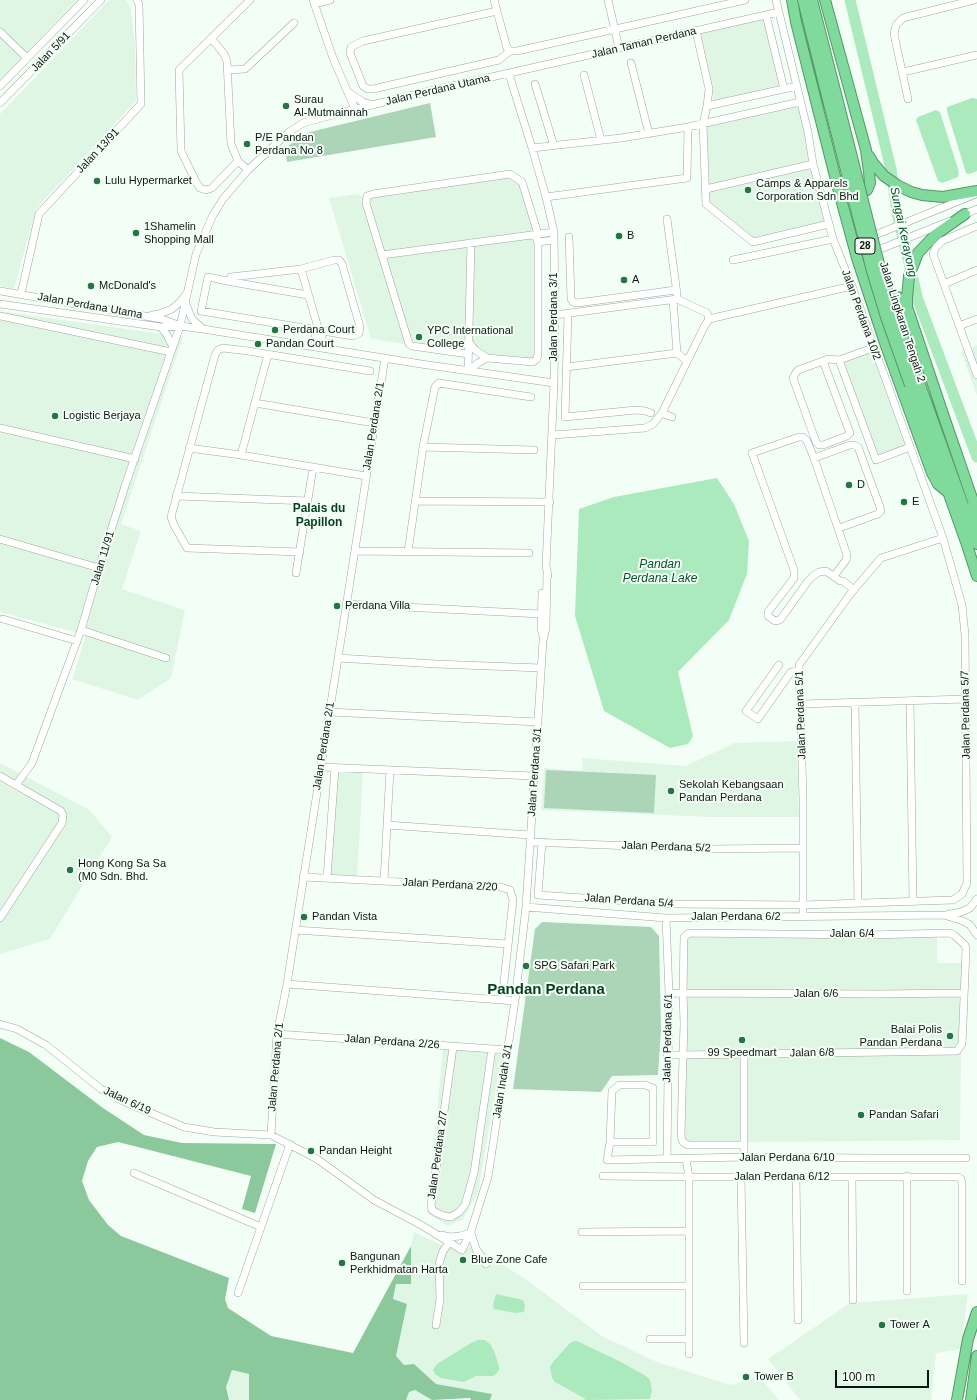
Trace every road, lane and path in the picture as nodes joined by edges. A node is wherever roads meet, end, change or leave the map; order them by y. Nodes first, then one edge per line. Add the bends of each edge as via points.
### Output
1 (84, 0) edge
2 (101, 0) edge
3 (138, 0) edge
4 (250, 0) edge
5 (330, 0) edge
6 (494, 0) edge
7 (608, 0) edge
8 (745, 0) edge
9 (776, 0) edge
10 (792, 0) edge
11 (803, 0) edge
12 (812, 0) edge
13 (825, 0) edge
14 (974, 0) edge
15 (313, 2) edge
16 (497, 11) junction
17 (779, 12) junction
18 (766, 16) junction
19 (294, 23) dead end
20 (615, 28) junction
21 (696, 31) junction
22 (0, 32) edge
23 (211, 38) junction
24 (619, 48) junction
25 (510, 51) junction
26 (977, 56) edge
27 (27, 58) junction
28 (631, 63) dead end
29 (228, 70) junction
30 (903, 72) junction
31 (509, 74) junction
32 (584, 75) dead end
33 (535, 84) dead end
34 (0, 86) edge
35 (797, 86) junction
36 (784, 89) junction
37 (347, 91) junction
38 (908, 99) dead end
39 (800, 102) junction
40 (0, 103) edge
41 (834, 103) junction
42 (373, 105) junction
43 (708, 106) junction
44 (355, 109) junction
45 (703, 124) junction
46 (688, 127) junction
47 (649, 134) junction
48 (601, 140) junction
49 (554, 146) junction
50 (532, 148) junction
51 (866, 150) junction
52 (238, 161) junction
53 (814, 164) junction
54 (248, 170) junction
55 (838, 188) junction
56 (706, 189) junction
57 (977, 191) edge
58 (977, 194) edge
59 (546, 197) junction
60 (977, 209) edge
61 (965, 214) junction
62 (667, 219) dead end
63 (829, 224) junction
64 (977, 226) edge
65 (554, 232) junction
66 (535, 235) junction
67 (569, 237) dead end
68 (833, 239) junction
69 (554, 240) junction
70 (538, 242) junction
71 (471, 243) junction
72 (854, 244) junction
73 (382, 255) junction
74 (857, 258) junction
75 (733, 260) dead end
76 (300, 269) junction
77 (977, 270) edge
78 (232, 282) junction
79 (944, 284) junction
80 (852, 286) junction
81 (676, 290) junction
82 (0, 291) edge
83 (187, 293) junction
84 (21, 294) junction
85 (308, 295) junction
86 (675, 299) junction
87 (186, 302) junction
88 (907, 303) junction
89 (0, 304) edge
90 (568, 314) junction
91 (555, 315) junction
92 (876, 315) junction
93 (0, 316) edge
94 (146, 316) junction
95 (709, 319) junction
96 (977, 319) edge
97 (180, 326) junction
98 (959, 326) junction
99 (160, 327) junction
100 (203, 329) junction
101 (319, 332) junction
102 (469, 342) junction
103 (320, 348) junction
104 (873, 348) junction
105 (172, 349) junction
106 (677, 353) junction
107 (268, 354) junction
108 (468, 354) junction
109 (385, 358) junction
110 (488, 358) junction
111 (839, 360) junction
112 (687, 361) junction
113 (823, 361) junction
114 (567, 367) junction
115 (370, 371) dead end
116 (468, 371) junction
117 (977, 375) edge
118 (554, 383) junction
119 (914, 384) junction
120 (531, 397) dead end
121 (255, 404) junction
122 (651, 413) dead end
123 (662, 413) junction
124 (672, 417) dead end
125 (374, 423) junction
126 (0, 428) edge
127 (553, 435) junction
128 (423, 447) junction
129 (910, 447) junction
130 (189, 448) junction
131 (534, 450) dead end
132 (241, 455) junction
133 (814, 458) junction
134 (135, 459) junction
135 (313, 468) junction
136 (366, 476) junction
137 (949, 493) junction
138 (176, 496) junction
139 (308, 501) junction
140 (415, 501) junction
141 (550, 502) junction
142 (839, 528) junction
143 (977, 536) edge
144 (943, 538) junction
145 (0, 539) edge
146 (977, 544) edge
147 (355, 551) junction
148 (300, 552) junction
149 (408, 552) junction
150 (529, 553) dead end
151 (99, 568) junction
152 (547, 569) junction
153 (296, 574) dead end
154 (977, 576) edge
155 (837, 579) junction
156 (853, 591) junction
157 (346, 604) junction
158 (541, 614) junction
159 (3, 619) dead end
160 (82, 630) junction
161 (543, 637) junction
162 (77, 641) junction
163 (166, 658) dead end
164 (338, 658) junction
165 (779, 664) dead end
166 (541, 668) junction
167 (799, 671) junction
168 (788, 677) junction
169 (800, 679) junction
170 (966, 699) junction
171 (910, 701) junction
172 (855, 703) junction
173 (801, 704) junction
174 (329, 712) junction
175 (538, 722) junction
176 (321, 767) junction
177 (335, 768) junction
178 (390, 770) junction
179 (0, 776) edge
180 (534, 776) junction
181 (16, 785) junction
182 (387, 825) junction
183 (530, 838) junction
184 (542, 842) junction
185 (802, 848) junction
186 (303, 877) junction
187 (326, 878) junction
188 (384, 881) junction
189 (962, 894) joint
190 (977, 899) edge
191 (913, 901) junction
192 (858, 903) junction
193 (803, 905) junction
194 (526, 907) junction
195 (651, 916) junction
196 (946, 916) junction
197 (803, 917) junction
198 (0, 918) edge
199 (666, 918) junction
200 (678, 918) junction
201 (295, 930) junction
202 (666, 932) junction
203 (977, 935) edge
204 (508, 944) junction
205 (286, 984) junction
206 (682, 992) junction
207 (669, 993) junction
208 (964, 993) junction
209 (502, 1000) junction
210 (515, 1001) junction
211 (0, 1024) edge
212 (277, 1034) junction
213 (453, 1047) junction
214 (492, 1049) junction
215 (508, 1050) junction
216 (957, 1052) joint
217 (667, 1054) junction
218 (744, 1054) junction
219 (683, 1055) junction
220 (271, 1135) junction
221 (610, 1142) junction
222 (290, 1144) junction
223 (744, 1144) junction
224 (744, 1157) junction
225 (966, 1158) dead end
226 (667, 1159) junction
227 (686, 1159) junction
228 (134, 1173) dead end
229 (603, 1176) dead end
230 (796, 1176) junction
231 (907, 1176) junction
232 (689, 1177) junction
233 (742, 1177) junction
234 (852, 1177) junction
235 (261, 1227) junction
236 (689, 1231) junction
237 (582, 1232) dead end
238 (471, 1233) junction
239 (437, 1234) junction
240 (449, 1243) junction
241 (486, 1264) dead end
242 (962, 1281) dead end
243 (583, 1286) dead end
244 (689, 1286) junction
245 (907, 1291) dead end
246 (238, 1293) dead end
247 (854, 1300) dead end
248 (977, 1312) edge
249 (798, 1320) dead end
250 (436, 1324) dead end
251 (650, 1339) dead end
252 (689, 1339) junction
253 (744, 1343) dead end
254 (689, 1354) dead end
255 (977, 1356) edge
256 (971, 1399) edge
257 (957, 1400) edge

1 - 27 street, Jalan 5/91
2 - 40 street, Jalan 5/91
3 - 84 street, Jalan 13/91 via 141,104 40,214
4 - 23 street
5 - 15 street
6 - 16 street
7 - 20 street
8 - 20 street
9 - 17 street, Jalan Perdana 10/2
10 - 55 highway
11 - 41 highway, Jalan Lingkaran Tengah 2 / 28
12 - 41 highway, Jalan Lingkaran Tengah 2 / 28
13 - 51 highway
14 - 30 street via 903,18 896,25 894,34
15 - 37 street
16 - 25 street
16 - 25 street via 363,41 351,47 350,53 363,86 373,90 499,60
17 - 18 street, Jalan Taman Perdana
17 - 35 street, Jalan Perdana 10/2
18 - 21 street, Jalan Taman Perdana
18 - 36 street
19 - 29 street via 245,69
20 - 24 street
20 - 25 street via 517,52
21 - 24 street, Jalan Taman Perdana
21 - 43 street via 709,89
22 - 27 street
23 - 29 street via 224,54
23 - 52 street via 179,70 181,151 196,182 200,188 206,190 212,188
24 - 31 street, Jalan Taman Perdana
26 - 30 street
27 - 34 street, Jalan 5/91
28 - 47 street
29 - 52 street via 232,144
30 - 38 street
31 - 42 street, Jalan Perdana Utama
31 - 50 street, Jalan Perdana 3/1
32 - 48 street
33 - 49 street
35 - 36 street
35 - 39 street, Jalan Perdana 10/2
36 - 43 street
37 - 42 street via 363,102
37 - 44 street
39 - 45 street
39 - 53 street, Jalan Perdana 10/2
41 - 119 highway, Jalan Lingkaran Tengah 2 / 28, bridge
42 - 44 street, Jalan Perdana Utama
43 - 45 street
44 - 54 street, Jalan Perdana Utama via 295,127
45 - 46 street
45 - 56 street
46 - 47 street
46 - 59 street via 687,178
47 - 48 street
48 - 49 street
49 - 50 street
50 - 59 street, Jalan Perdana 3/1
51 - 55 highway via 870,183 867,190 858,195 846,195
51 - 57 highway via 884,176 911,192 943,197
52 - 54 street
53 - 56 street
53 - 63 street, Jalan Perdana 10/2
54 - 83 street, Jalan Perdana Utama via 212,215 196,254
55 - 72 highway
56 - 63 street via 706,204 753,242
58 - 72 street
59 - 65 street, Jalan Perdana 3/1
60 - 61 street
61 - 74 street
61 - 88 highway via 934,235 918,253 909,276
62 - 81 street
63 - 68 street, Jalan Perdana 10/2
64 - 79 street via 942,241 936,247 933,254
65 - 66 street
65 - 69 street, Jalan Perdana 3/1
66 - 70 street
66 - 71 street
66 - 73 street via 522,182 510,174 367,196 366,203
67 - 81 street via 571,299 576,304
68 - 75 street
68 - 80 street, Jalan Perdana 10/2
69 - 70 street
69 - 91 street, Jalan Perdana 3/1
70 - 110 street via 537,359 533,362
71 - 73 street
71 - 102 street
72 - 74 highway
73 - 108 street via 407,340 412,346
74 - 92 highway
76 - 78 street via 231,277
76 - 85 street
76 - 101 street via 334,260 339,260 342,264 360,327 359,333 353,336
77 - 79 street
78 - 85 street
78 - 101 street via 208,277 201,311
79 - 98 street
80 - 95 street
80 - 104 street, Jalan Perdana 10/2
81 - 86 street
82 - 84 street, Jalan Perdana Utama
83 - 87 street, Jalan Perdana Utama
83 - 94 street via 172,309
84 - 94 street, Jalan Perdana Utama
85 - 101 street
86 - 90 street
86 - 95 street via 707,313
86 - 106 street
87 - 97 street, Jalan Perdana Utama
87 - 100 street via 192,319
88 - 92 highway via 898,297 888,297 880,303
88 - 143 highway via 973,501
89 - 99 street, Jalan Perdana Utama
90 - 91 street
90 - 114 street
91 - 118 street, Jalan Perdana 3/1
92 - 137 highway via 932,474 938,484
93 - 105 street
94 - 97 street, Jalan Perdana Utama
95 - 112 street
96 - 98 street
97 - 99 street, Jalan Perdana Utama
97 - 100 street, Jalan Perdana Utama
97 - 105 street, Jalan 11/91
98 - 117 street via 970,348
99 - 105 street via 167,335
100 - 103 street, Jalan Perdana Utama
101 - 103 street via 322,336
102 - 108 street
102 - 110 street via 475,350
103 - 109 street, Jalan Perdana Utama
104 - 111 street
104 - 129 street, Jalan Perdana 10/2
105 - 134 street, Jalan 11/91
106 - 112 street
106 - 114 street
107 - 115 street
107 - 121 street
107 - 130 street via 223,348 218,350
108 - 116 street
109 - 116 street, Jalan Perdana Utama
109 - 125 street, Jalan Perdana 2/1
110 - 116 street
111 - 113 street
111 - 129 street via 876,460
112 - 123 street
113 - 113 street via 798,370 793,378 819,445 850,433
114 - 122 street via 565,417 636,410
116 - 118 street, Jalan Perdana Utama
118 - 127 street, Jalan Perdana 3/1
119 - 137 highway, Jalan Lingkaran Tengah 2 / 28
119 - 146 highway, Jalan Lingkaran Tengah 2 / 28
120 - 128 street via 439,383 435,387
121 - 125 street
121 - 132 street
123 - 124 street
123 - 127 street via 653,424 645,428
125 - 136 street, Jalan Perdana 2/1
126 - 134 street
127 - 141 street, Jalan Perdana 3/1
128 - 131 street
128 - 140 street
129 - 144 street, Jalan Perdana 10/2
130 - 132 street
130 - 138 street
132 - 135 street
133 - 142 street
133 - 142 street via 850,445 858,447 880,507 881,511 878,514
133 - 155 street via 803,437 752,453 794,570 794,578 768,612 768,616 775,621 780,620 813,576 826,571
134 - 151 street, Jalan 11/91
135 - 136 street
135 - 139 street
136 - 147 street, Jalan Perdana 2/1
137 - 154 highway, Jalan Lingkaran Tengah 2 / 28
138 - 139 street
138 - 148 street via 171,517 187,548
139 - 148 street
140 - 141 street
140 - 149 street
141 - 152 street, Jalan Perdana 3/1
142 - 155 street via 847,555
144 - 156 street, Jalan Perdana 5/1 via 881,558
144 - 170 street, Jalan Perdana 5/7 via 962,605
145 - 151 street
147 - 149 street
147 - 157 street, Jalan Perdana 2/1
148 - 153 street
149 - 150 street
151 - 160 street, Jalan 11/91
152 - 158 street, Jalan Perdana 3/1 via 543,571
152 - 161 street, Jalan Perdana 3/1 via 550,582 550,622
155 - 156 street via 841,585
156 - 167 street, Jalan Perdana 5/1 via 799,665
157 - 158 street
157 - 164 street, Jalan Perdana 2/1
158 - 161 street, Jalan Perdana 3/1
159 - 162 street
160 - 162 street, Jalan 11/91
160 - 163 street
161 - 166 street, Jalan Perdana 3/1
162 - 181 street, Jalan 11/91 via 32,763
164 - 166 street
164 - 174 street, Jalan Perdana 2/1
165 - 168 street via 746,711 758,719
166 - 175 street, Jalan Perdana 3/1
167 - 168 street via 792,672
167 - 169 street, Jalan Perdana 5/1
168 - 169 street via 793,680
169 - 173 street, Jalan Perdana 5/1
170 - 171 street
170 - 189 street, Jalan Perdana 5/7 via 967,883
171 - 172 street
171 - 191 street
172 - 173 street
172 - 192 street
173 - 185 street, Jalan Perdana 5/1
174 - 175 street
174 - 176 street, Jalan Perdana 2/1
175 - 180 street, Jalan Perdana 3/1
176 - 177 street
176 - 186 street, Jalan Perdana 2/1
177 - 178 street
177 - 187 street, Jalan Perdana 2/1
178 - 180 street
178 - 182 street
179 - 181 street
180 - 183 street, Jalan Perdana 3/1
181 - 198 street via 61,811 62,823
182 - 183 street, Jalan Perdana 5/2
182 - 188 street
183 - 184 street, Jalan Perdana 5/2
183 - 194 street, Jalan Perdana 3/1
184 - 185 street, Jalan Perdana 5/2 via 708,849
184 - 193 street, Jalan Perdana 5/4 via 538,895 674,904
185 - 193 street, Jalan Perdana 5/1
186 - 187 street, Jalan Perdana 2/20
186 - 201 street, Jalan Perdana 2/1
187 - 188 street, Jalan Perdana 2/20
188 - 204 street, Jalan Perdana 2/20 via 501,887 510,890 513,900
189 - 191 street, Jalan Perdana 5/4 via 953,900
190 - 196 street, Jalan Perdana 6/2 via 970,908
191 - 192 street, Jalan Perdana 5/4
192 - 193 street, Jalan Perdana 5/4
193 - 197 street, Jalan Perdana 5/1
194 - 195 street, Jalan Perdana 6/2
194 - 210 street, Jalan Indah 3/1
195 - 199 street, Jalan Perdana 6/2
195 - 202 street
196 - 197 street, Jalan Perdana 6/2
196 - 203 street, Jalan Perdana 6/2 via 970,925
197 - 200 street, Jalan Perdana 6/2
199 - 200 street, Jalan Perdana 6/2
199 - 202 street, Jalan Perdana 6/1
200 - 202 street
201 - 204 street
201 - 205 street, Jalan Perdana 2/1
202 - 207 street, Jalan Perdana 6/1
204 - 209 street, Jalan Perdana 2/20
205 - 209 street
205 - 212 street, Jalan Perdana 2/1
206 - 207 street, Jalan 6/6
206 - 208 street, Jalan 6/6
206 - 208 street, Jalan 6/4 via 684,937 689,933 950,933 966,950
206 - 219 street, Jalan 6/4
207 - 217 street, Jalan Perdana 6/1
208 - 216 street, Jalan 6/4 via 962,1044
209 - 210 street
210 - 215 street, Jalan Indah 3/1
211 - 220 street, Jalan 6/19 via 17,1029 46,1045 101,1089 184,1128
212 - 213 street, Jalan Perdana 2/26
212 - 220 street, Jalan Perdana 2/1
213 - 214 street, Jalan Perdana 2/26
213 - 214 street, Jalan Perdana 2/7 via 431,1205 432,1210 437,1213 451,1217 465,1205 474,1173
214 - 215 street, Jalan Perdana 2/26
215 - 238 street, Jalan Indah 3/1 via 488,1177
216 - 218 street, Jalan 6/8
217 - 219 street, Jalan 6/8
217 - 226 street, Jalan Perdana 6/1
218 - 219 street, Jalan 6/8
218 - 223 street
219 - 223 street, Jalan 6/4 via 683,1142 688,1145
220 - 222 street
221 - 221 street via 612,1091 619,1086 645,1085 652,1088 653,1142
221 - 226 street, Jalan Perdana 6/10 via 607,1160
222 - 235 street
222 - 239 street via 317,1159 374,1200
223 - 224 street
224 - 225 street, Jalan Perdana 6/10
224 - 227 street, Jalan Perdana 6/10
226 - 227 street, Jalan Perdana 6/10
227 - 232 street
228 - 235 street
229 - 232 street, Jalan Perdana 6/12
230 - 233 street, Jalan Perdana 6/12
230 - 234 street, Jalan Perdana 6/12
230 - 249 street
231 - 234 street, Jalan Perdana 6/12
231 - 242 street, Jalan Perdana 6/12 via 958,1177 961,1180
231 - 245 street
232 - 233 street, Jalan Perdana 6/12
232 - 236 street
233 - 253 street
234 - 247 street
235 - 246 street
236 - 237 street
236 - 244 street
238 - 239 street via 450,1237
238 - 240 street, Jalan Indah 3/1 via 462,1250
238 - 241 street via 476,1249
239 - 240 street
240 - 250 street via 439,1264 440,1299
243 - 244 street
244 - 252 street
248 - 257 highway via 968,1339
251 - 252 street
252 - 254 street
255 - 256 highway

